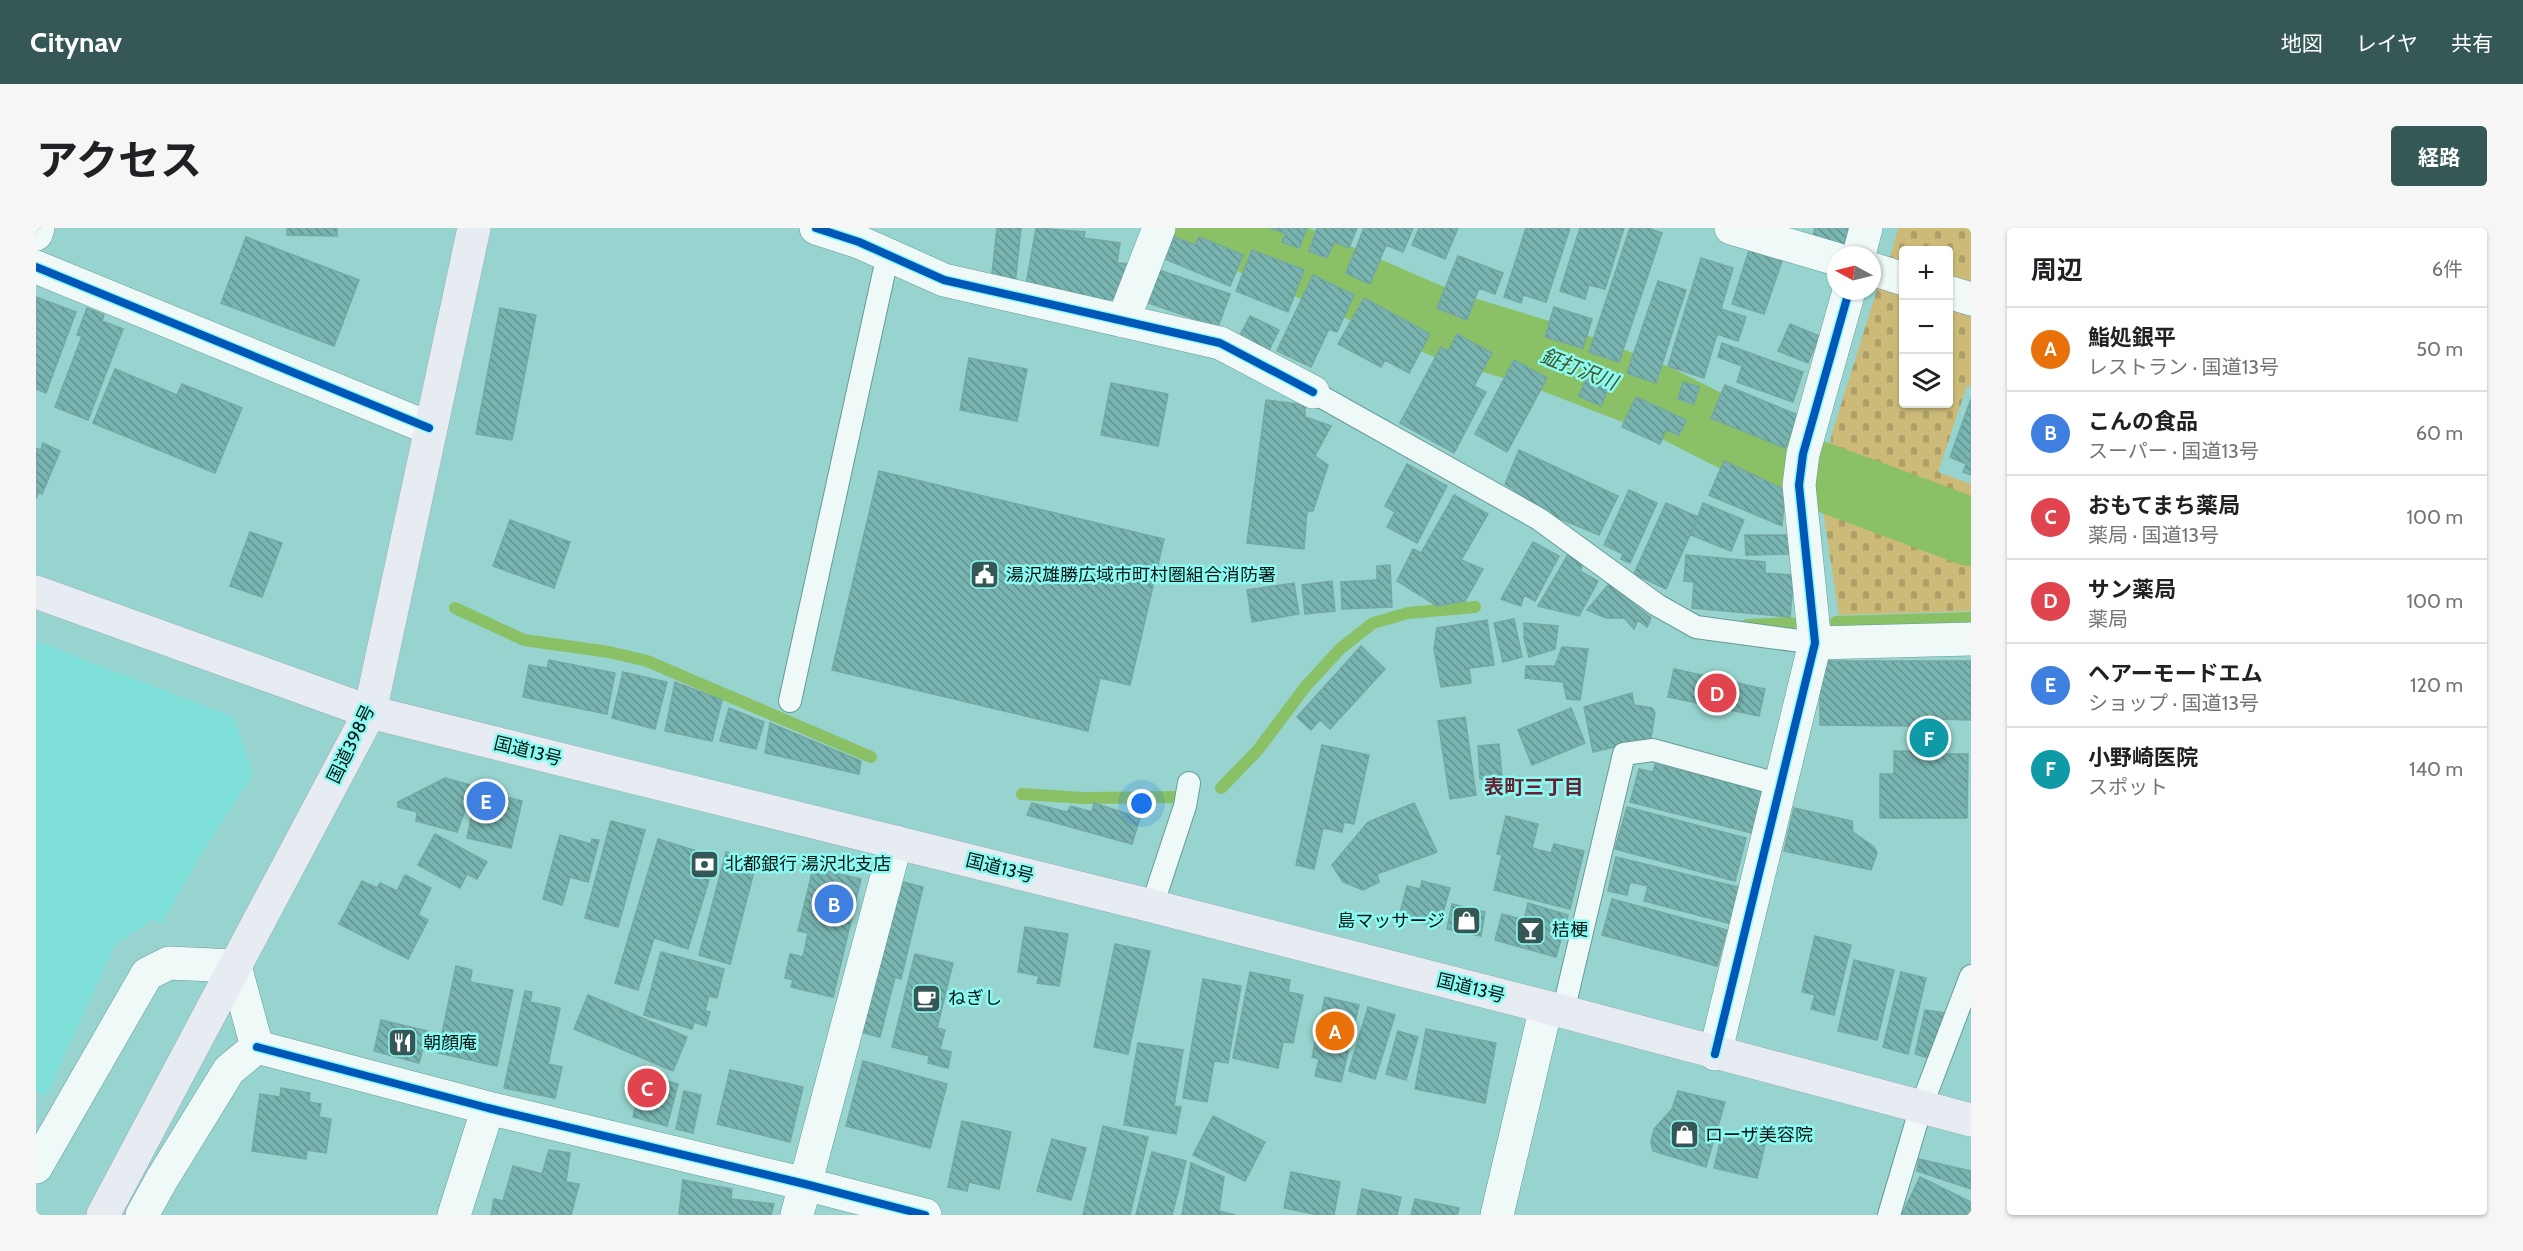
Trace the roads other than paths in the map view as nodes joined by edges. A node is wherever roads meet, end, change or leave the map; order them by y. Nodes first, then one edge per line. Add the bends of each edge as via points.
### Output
1 (38, 228) edge
2 (474, 228) edge
3 (816, 228) edge
4 (1731, 228) edge
5 (1866, 228) edge
6 (1157, 231) edge
7 (36, 234) edge
8 (1861, 246) edge
9 (888, 254) junction
10 (1827, 256) edge
11 (36, 267) edge
12 (1881, 272) edge
13 (1899, 277) edge
14 (1953, 294) edge
15 (1971, 299) edge
16 (1848, 300) edge
17 (1123, 321) junction
18 (1313, 392) joint
19 (429, 428) junction
20 (36, 592) edge
21 (1971, 639) edge
22 (1815, 643) junction
23 (790, 701) dead end
24 (370, 712) junction
25 (1189, 783) dead end
26 (1781, 785) junction
27 (896, 842) junction
28 (1152, 906) junction
29 (235, 966) junction
30 (1971, 976) edge
31 (1554, 1009) junction
32 (257, 1047) junction
33 (1715, 1054) junction
34 (1921, 1107) junction
35 (488, 1108) junction
36 (47, 1118) edge
37 (1971, 1120) edge
38 (36, 1167) edge
39 (805, 1184) junction
40 (103, 1215) edge
41 (142, 1215) edge
42 (454, 1215) edge
43 (797, 1215) edge
44 (925, 1215) edge
45 (1497, 1215) edge
46 (1889, 1215) edge

1 - 7 street
2 - 19 highway, 国道398号
3 - 9 street
4 - 10 street
5 - 8 street
6 - 17 street
9 - 17 street via 944,280
9 - 23 lane
11 - 19 street
12 - 13 street
14 - 15 street
16 - 22 street via 1801,469
17 - 18 street via 1220,343
18 - 22 lane via 1539,519 1657,605 1696,627
19 - 24 highway, 国道398号
20 - 24 highway, 国道13号
21 - 22 street
22 - 26 street
24 - 27 highway, 国道13号
24 - 29 highway, 国道398号
25 - 28 lane
26 - 31 lane via 1653,750 1624,754
26 - 33 street
27 - 28 highway, 国道13号
27 - 39 street
28 - 31 highway, 国道13号
29 - 32 street
29 - 36 street via 169,963 147,974
29 - 40 highway, 国道398号
30 - 34 lane
31 - 33 highway, 国道13号
31 - 45 street
32 - 35 street
32 - 41 street via 229,1070
33 - 34 highway, 国道13号
34 - 37 highway, 国道13号
34 - 46 lane
35 - 39 street
35 - 42 street
36 - 38 street
39 - 43 street
39 - 44 street

